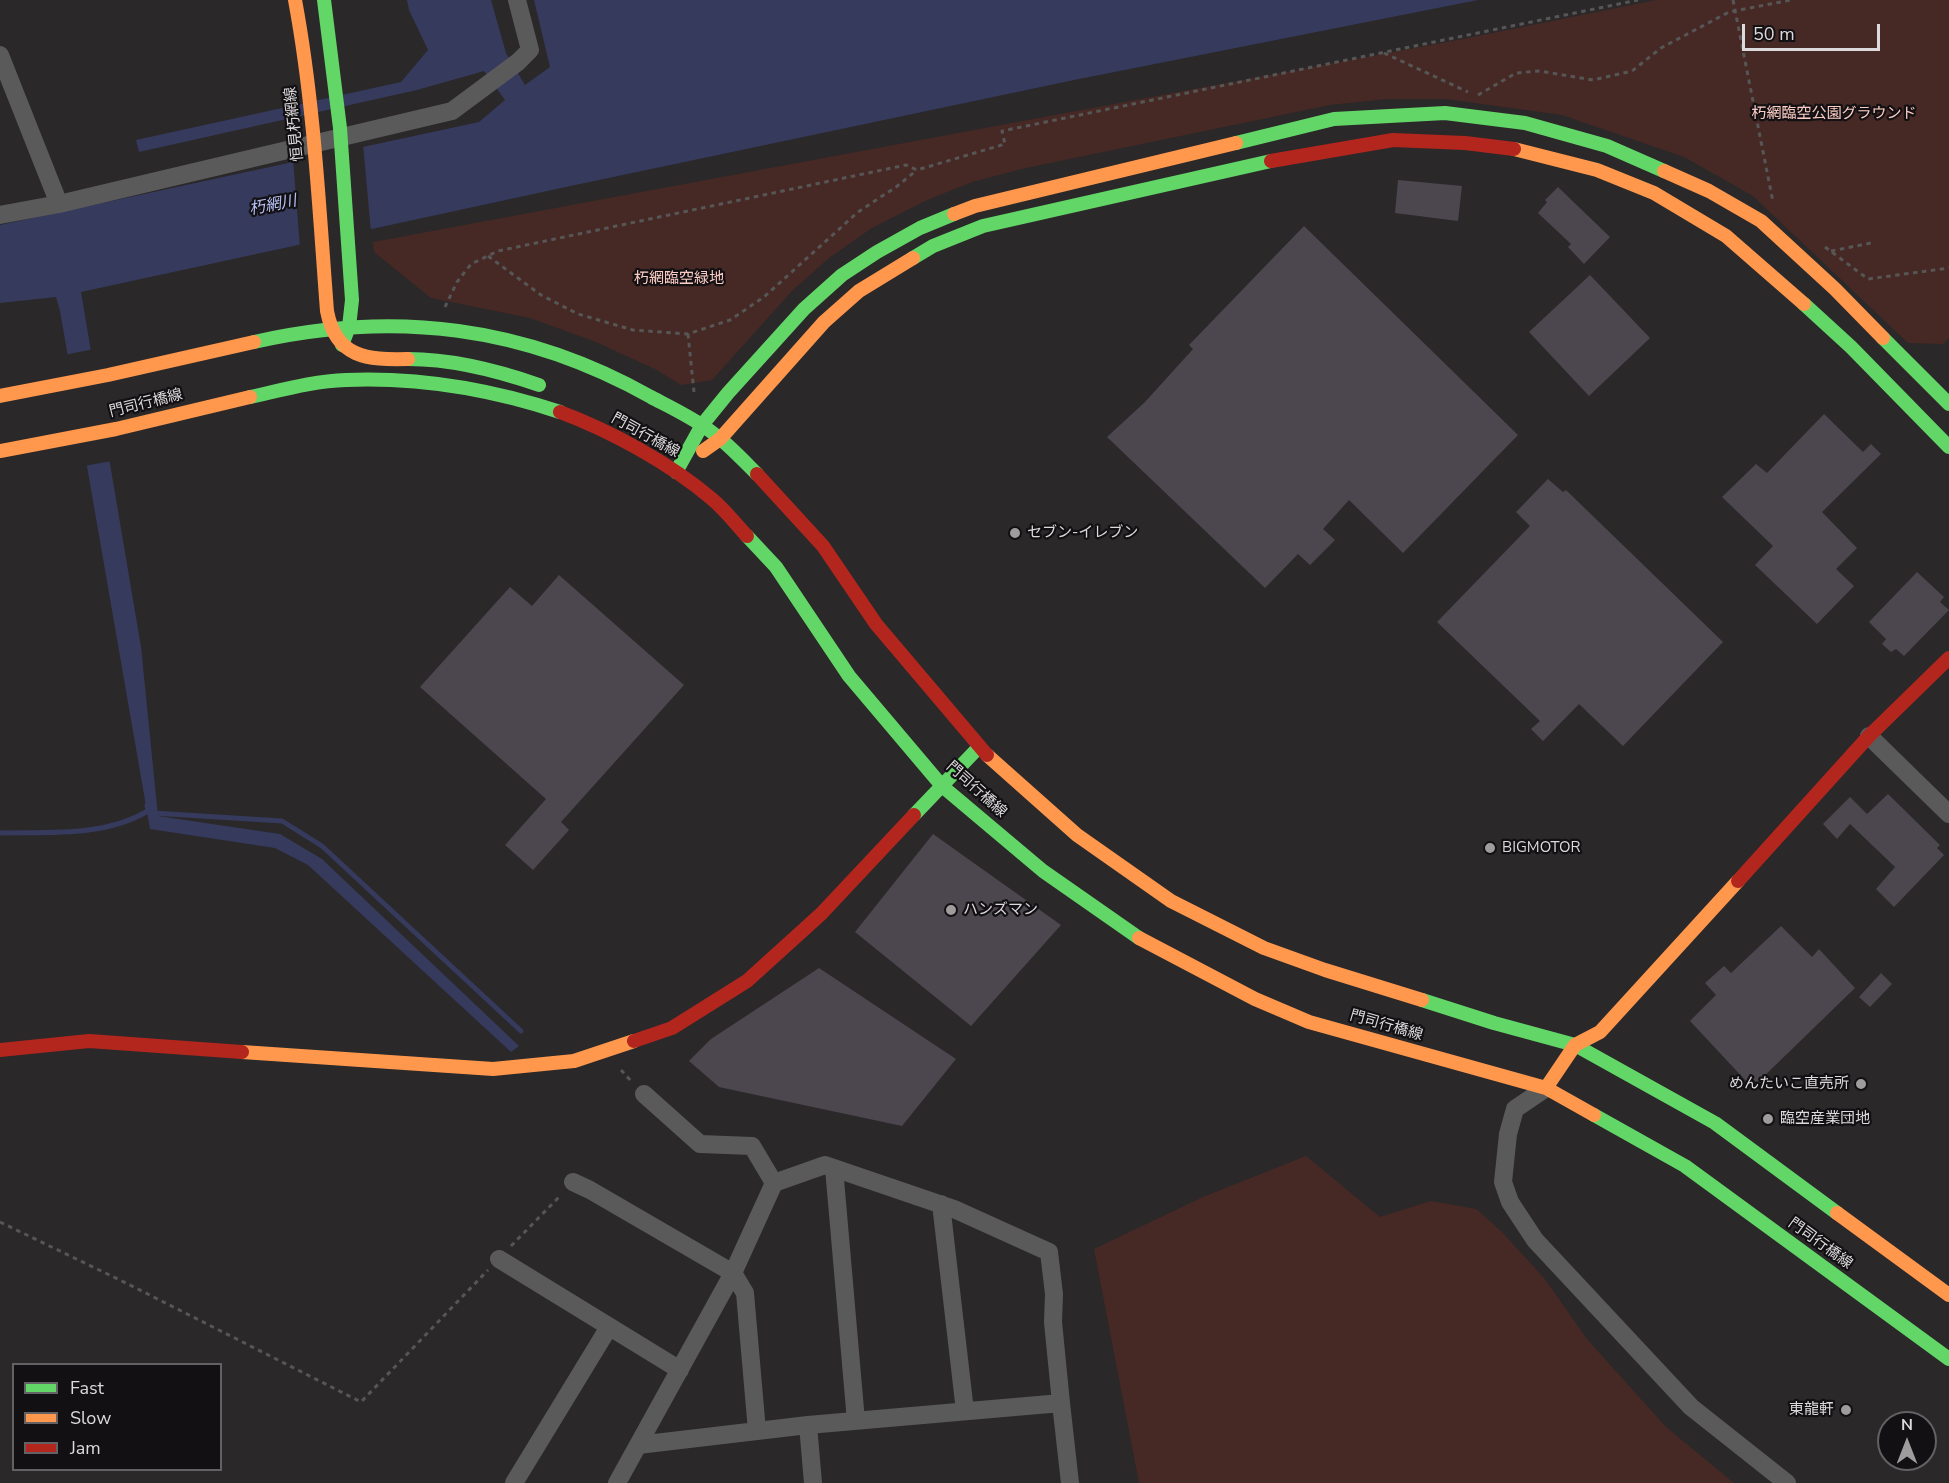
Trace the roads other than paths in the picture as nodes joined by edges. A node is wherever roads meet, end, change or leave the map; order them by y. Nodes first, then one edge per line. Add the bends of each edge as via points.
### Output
1 (296, 0) edge
2 (324, 0) edge
3 (517, 0) edge
4 (0, 55) edge
5 (59, 204) junction
6 (0, 215) edge
7 (352, 300) junction
8 (326, 302) junction
9 (385, 326) junction
10 (349, 327) junction
11 (330, 329) junction
12 (289, 334) junction
13 (339, 351) junction
14 (326, 369) dead end
15 (303, 385) junction
16 (550, 389) dead end
17 (1926, 395) junction
18 (0, 396) edge
19 (1949, 404) edge
20 (702, 424) junction
21 (638, 432) dead end
22 (720, 439) junction
23 (1949, 447) edge
24 (0, 451) edge
25 (676, 472) junction
26 (1949, 657) edge
27 (1869, 736) junction
28 (979, 747) junction
29 (942, 786) junction
30 (1949, 814) edge
31 (1575, 1045) junction
32 (0, 1050) edge
33 (1546, 1088) junction
34 (644, 1094) dead end
35 (834, 1168) junction
36 (573, 1182) road end
37 (774, 1183) junction
38 (941, 1204) junction
39 (499, 1259) road end
40 (733, 1273) junction
41 (1949, 1294) edge
42 (609, 1326) junction
43 (1949, 1359) edge
44 (680, 1370) junction
45 (1061, 1403) junction
46 (965, 1411) junction
47 (856, 1421) junction
48 (808, 1425) junction
49 (757, 1431) junction
50 (638, 1444) junction
51 (514, 1483) edge
52 (617, 1483) edge
53 (813, 1483) edge
54 (1070, 1483) edge
55 (1787, 1483) edge

1 - 8 main road, 恒見朽網線 via 313,134
2 - 7 main road via 340,128
3 - 5 street via 530,50 452,111
4 - 5 street
5 - 6 street
7 - 9 main road via 365,317
7 - 10 main road
8 - 11 main road, 恒見朽網線
8 - 12 main road via 313,324
9 - 10 main road
9 - 20 main road via 471,332 553,352 625,382
10 - 11 main road
10 - 13 main road
11 - 12 main road
11 - 13 main road
12 - 18 main road
13 - 16 main road via 467,365
14 - 15 main road
15 - 24 main road, 門司行橋線 via 116,429
15 - 25 main road, 門司行橋線 via 345,380 417,382 516,398 603,430
17 - 19 main road
17 - 20 main road via 1835,289 1761,221 1709,191 1607,146 1525,123 1445,113 1334,119 975,206 920,228 842,275 812,302
17 - 22 main road via 1846,342 1726,236 1654,193 1597,170 1523,150 1464,142 1393,140 1180,180 983,226 933,246 859,291 824,322
17 - 23 main road
20 - 22 main road
20 - 25 main road
21 - 25 main road
22 - 25 main road
22 - 28 main road via 823,546 876,624
25 - 29 main road, 門司行橋線 via 713,500 776,567 849,675
26 - 27 main road
27 - 30 street
27 - 31 main road via 1600,1032
28 - 29 main road
28 - 31 main road via 1077,835 1171,901 1264,948 1336,974
29 - 32 main road via 821,914 747,981 672,1028 574,1061 493,1069 89,1041
29 - 33 main road, 門司行橋線 via 1043,871 1144,942 1254,999 1310,1022
31 - 33 main road
31 - 41 main road via 1715,1123
33 - 43 main road, 門司行橋線 via 1685,1166
33 - 55 street via 1515,1109 1503,1182 1510,1202 1534,1240 1691,1407
34 - 37 street via 700,1144 752,1146
35 - 37 street via 825,1165
35 - 38 street
35 - 47 street
36 - 40 street
37 - 40 street
38 - 45 street via 1049,1252
38 - 46 street
39 - 42 street
40 - 44 street
40 - 49 street via 745,1293
42 - 44 street
42 - 51 street
44 - 50 street
45 - 46 street
45 - 54 street
46 - 47 street
47 - 48 street
48 - 49 street
48 - 53 street
49 - 50 street
50 - 52 street

